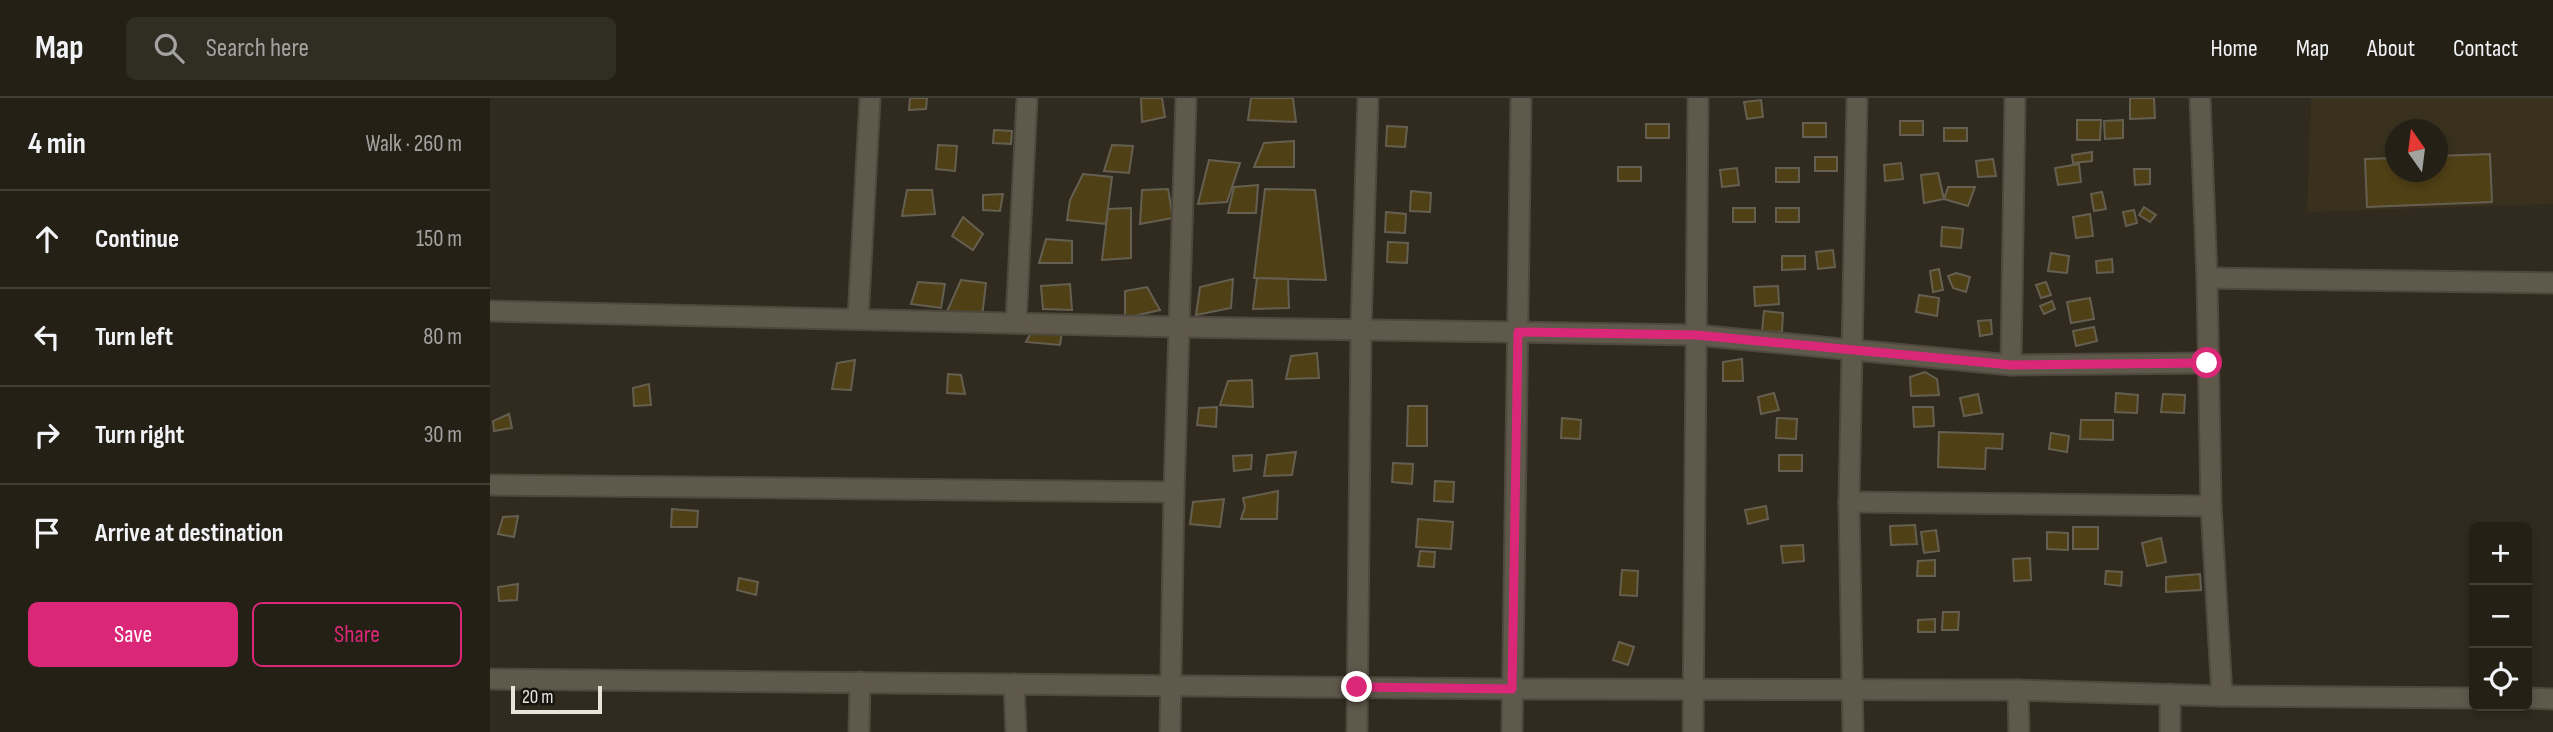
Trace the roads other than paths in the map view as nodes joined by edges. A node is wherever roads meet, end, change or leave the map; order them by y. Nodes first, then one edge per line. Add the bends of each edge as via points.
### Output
1 (870, 98) edge
2 (1027, 98) edge
3 (1186, 98) edge
4 (1368, 98) edge
5 (1521, 98) edge
6 (1698, 98) edge
7 (1857, 98) edge
8 (2015, 98) edge
9 (2200, 98) edge
10 (2207, 278) junction
11 (2553, 283) edge
12 (490, 311) edge
13 (858, 319) junction
14 (1016, 322) junction
15 (1179, 327) junction
16 (1361, 329) junction
17 (1518, 332) junction
18 (1696, 335) junction
19 (1851, 349) junction
20 (2207, 363) junction
21 (2011, 365) junction
22 (490, 485) edge
23 (1174, 492) junction
24 (1849, 502) junction
25 (2211, 506) junction
26 (490, 678) edge
27 (860, 682) junction
28 (1014, 684) junction
29 (1170, 685) junction
30 (1357, 687) junction
31 (1512, 689) junction
32 (1694, 690) junction
33 (1853, 690) junction
34 (2018, 690) junction
35 (2169, 694) junction
36 (2222, 696) junction
37 (2469, 698) edge
38 (2532, 698) edge
39 (2553, 699) edge
40 (859, 732) edge
41 (1016, 732) edge
42 (1170, 732) edge
43 (1357, 732) edge
44 (1511, 732) edge
45 (1693, 732) edge
46 (1853, 732) edge
47 (2019, 732) edge
48 (2170, 732) edge

1 - 13 street
2 - 14 street
3 - 15 street
4 - 16 street
5 - 17 street
6 - 18 street
7 - 19 street
8 - 21 street
9 - 10 street
10 - 11 street
10 - 20 street
12 - 13 street
13 - 14 street
14 - 15 street
15 - 16 street
15 - 23 street
16 - 17 street
16 - 30 street
17 - 18 street
17 - 31 street
18 - 19 street
18 - 32 street
19 - 21 street
19 - 24 street
20 - 21 street
20 - 25 street
22 - 23 street
23 - 29 street
24 - 25 street
24 - 33 street
25 - 36 street
26 - 27 street
27 - 28 street
27 - 40 street
28 - 29 street
28 - 41 street
29 - 30 street
29 - 42 street
30 - 31 street
30 - 43 street
31 - 32 street
31 - 44 street
32 - 33 street
32 - 45 street
33 - 34 street
33 - 46 street
34 - 35 street
34 - 47 street
35 - 36 street
35 - 48 street
36 - 37 street
38 - 39 street

